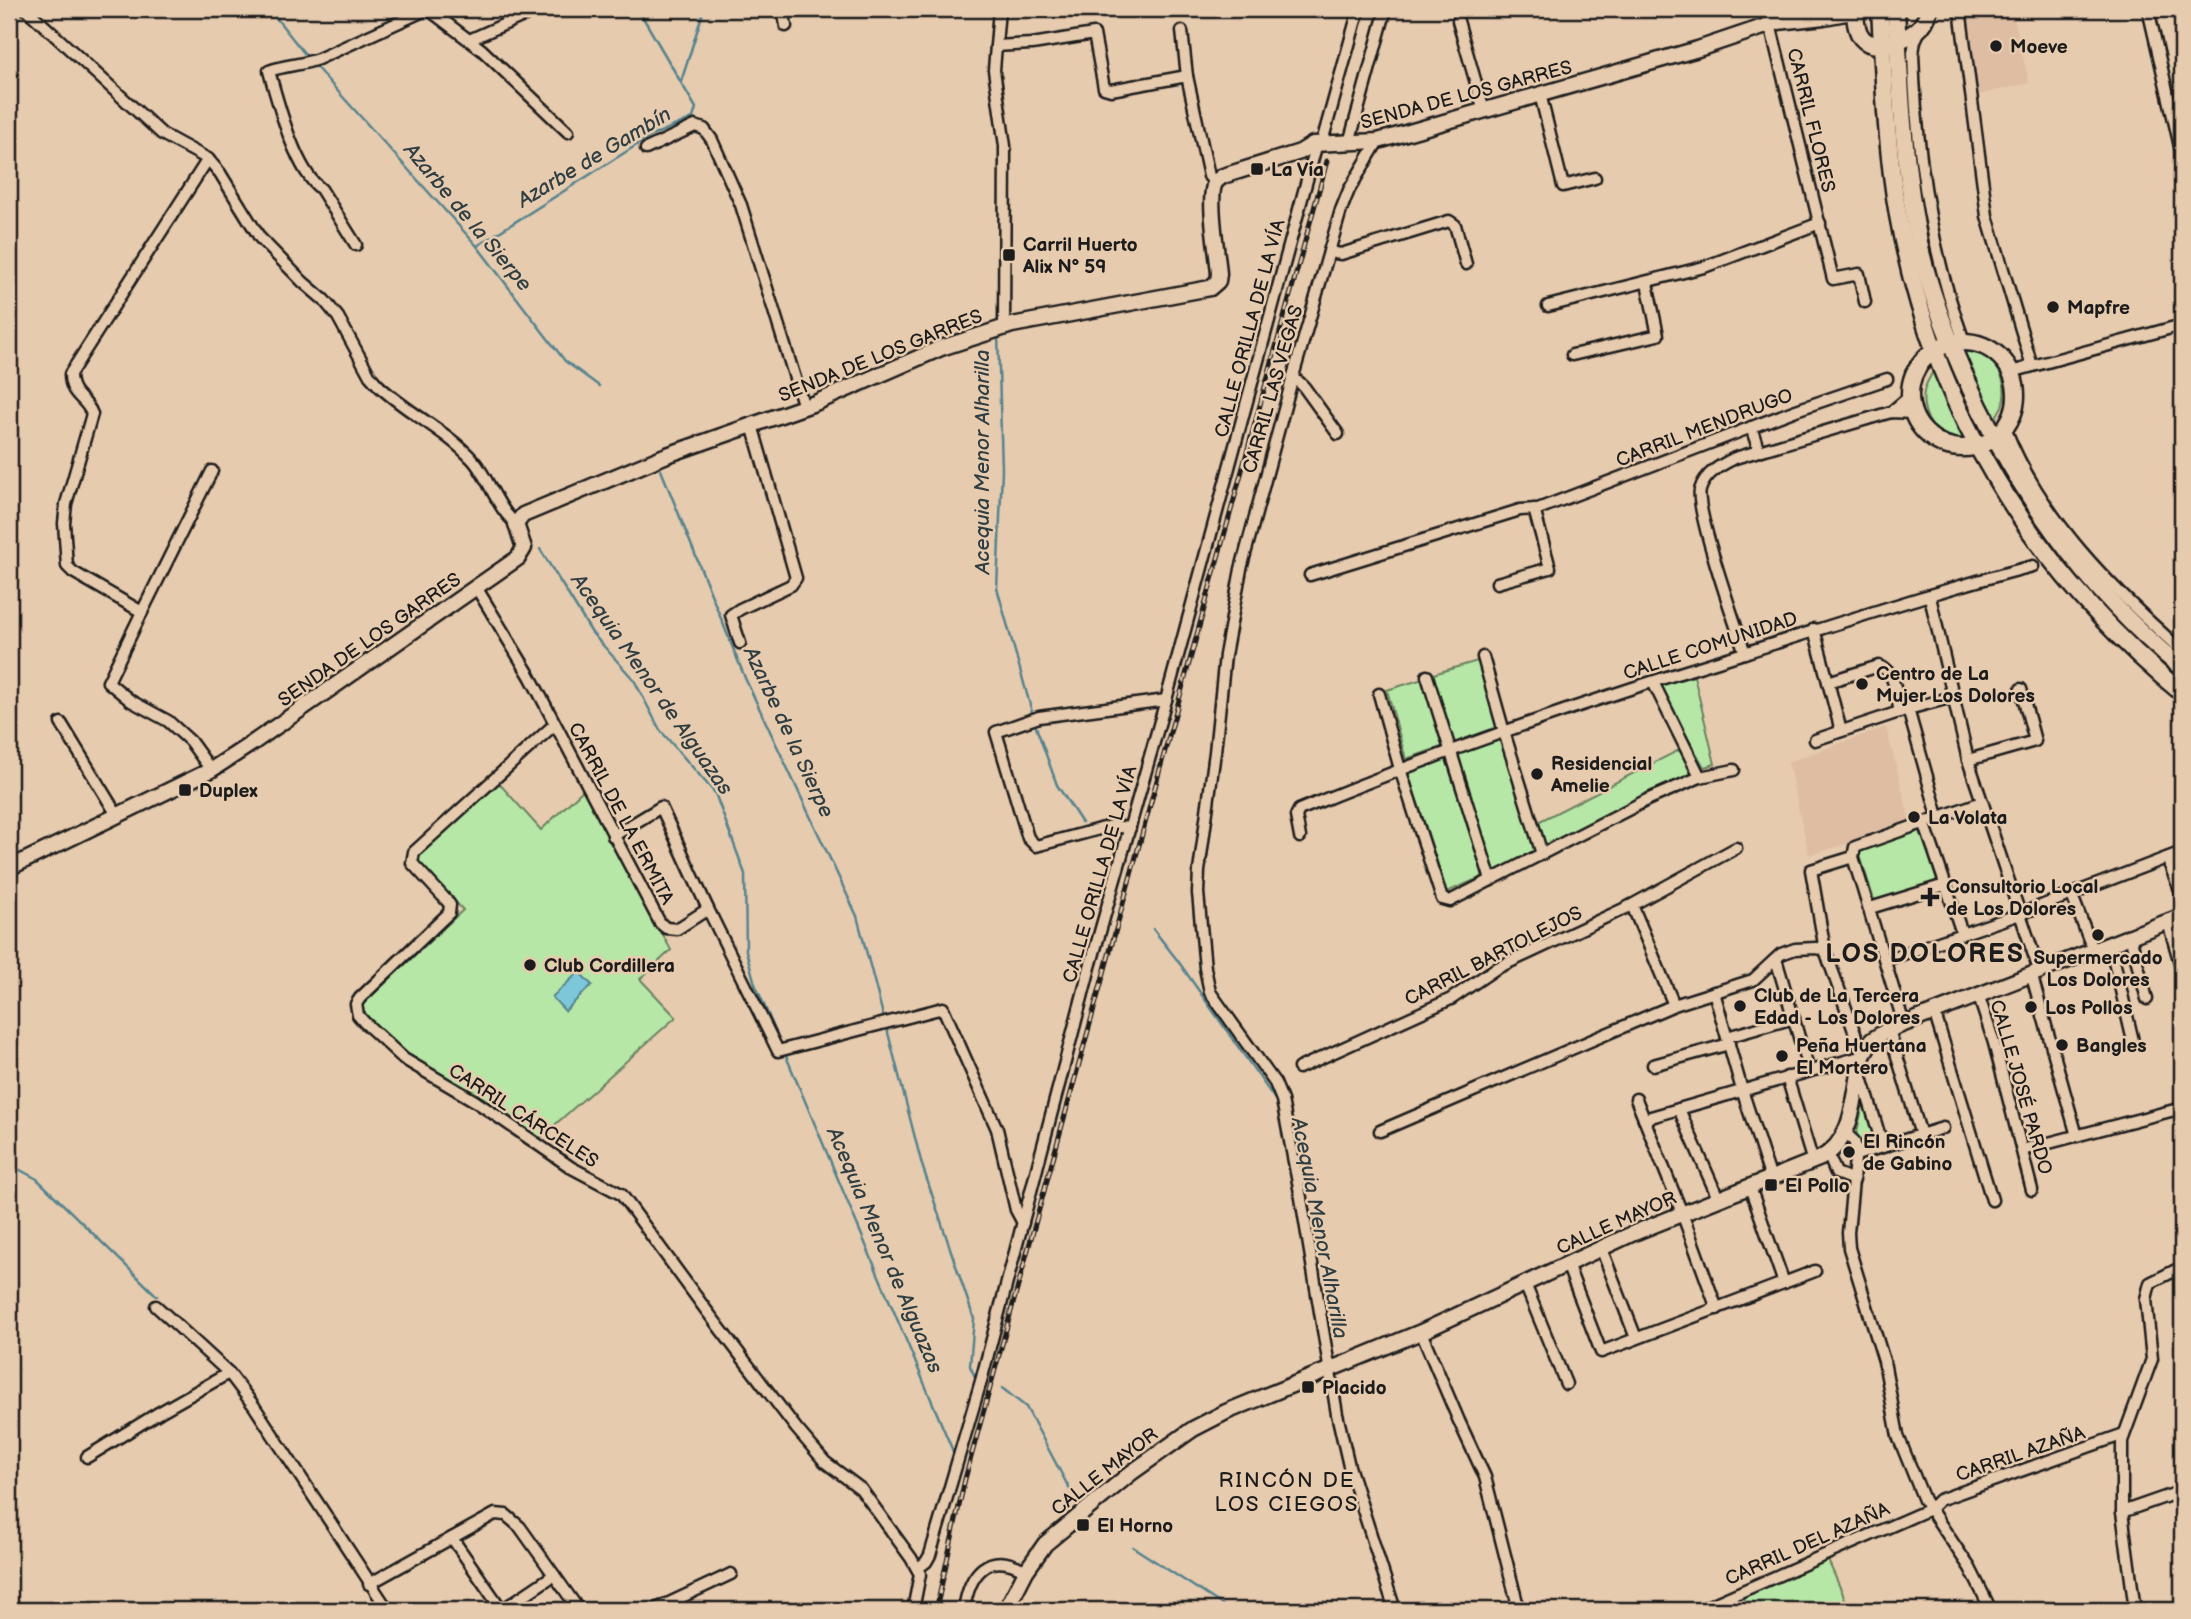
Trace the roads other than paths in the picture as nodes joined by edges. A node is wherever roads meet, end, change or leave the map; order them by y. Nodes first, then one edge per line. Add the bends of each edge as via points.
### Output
1 (26, 9) edge
2 (428, 9) edge
3 (539, 9) edge
4 (783, 9) edge
5 (999, 9) edge
6 (1359, 9) edge
7 (1386, 9) edge
8 (1855, 9) edge
9 (1880, 9) edge
10 (1896, 9) edge
11 (1929, 9) edge
12 (1960, 9) edge
13 (2148, 9) edge
14 (1824, 17) junction
15 (1458, 21) dead end
16 (1770, 24) junction
17 (786, 26) dead end
18 (1922, 27) junction
19 (1857, 29) junction
20 (1182, 31) dead end
21 (469, 40) junction
22 (1890, 43) junction
23 (996, 46) junction
24 (1187, 76) junction
25 (1540, 94) junction
26 (1484, 111) junction
27 (568, 132) dead end
28 (1378, 141) junction
29 (1319, 143) junction
30 (1349, 143) junction
31 (646, 149) dead end
32 (2182, 155) edge
33 (208, 159) junction
34 (1595, 178) dead end
35 (1215, 183) junction
36 (1820, 223) junction
37 (356, 245) dead end
38 (1329, 252) junction
39 (1466, 264) dead end
40 (1647, 282) junction
41 (1865, 302) dead end
42 (1548, 306) dead end
43 (2182, 325) edge
44 (1004, 327) junction
45 (1957, 342) junction
46 (1934, 350) junction
47 (1572, 355) dead end
48 (2032, 366) junction
49 (2011, 372) junction
50 (1887, 379) dead end
51 (1292, 380) junction
52 (1911, 404) junction
53 (804, 407) junction
54 (1891, 412) junction
55 (751, 425) junction
56 (1751, 427) junction
57 (1999, 433) junction
58 (1338, 434) dead end
59 (1977, 447) junction
60 (1759, 451) junction
61 (212, 471) dead end
62 (1534, 509) junction
63 (516, 522) junction
64 (2034, 566) dead end
65 (1310, 575) dead end
66 (1497, 583) dead end
67 (476, 587) junction
68 (1930, 597) junction
69 (142, 612) junction
70 (1814, 629) junction
71 (740, 643) dead end
72 (2182, 651) edge
73 (1745, 653) junction
74 (1483, 657) dead end
75 (2182, 668) edge
76 (1427, 676) dead end
77 (1653, 682) junction
78 (1828, 682) junction
79 (2021, 689) dead end
80 (2182, 693) edge
81 (1380, 694) dead end
82 (1953, 697) junction
83 (1166, 700) junction
84 (1904, 710) junction
85 (61, 723) dead end
86 (555, 724) junction
87 (1841, 731) junction
88 (1504, 732) junction
89 (1815, 740) dead end
90 (1450, 752) junction
91 (1968, 760) junction
92 (1400, 769) junction
93 (1734, 770) dead end
94 (211, 771) junction
95 (1700, 777) junction
96 (1982, 802) junction
97 (117, 815) junction
98 (1938, 817) junction
99 (1924, 822) junction
100 (1130, 828) junction
101 (613, 836) junction
102 (1300, 837) dead end
103 (1736, 848) dead end
104 (2182, 852) edge
105 (1542, 854) junction
106 (1853, 857) junction
107 (2167, 858) junction
108 (9, 868) edge
109 (1491, 880) junction
110 (1945, 885) junction
111 (2071, 893) junction
112 (2182, 895) edge
113 (1632, 905) junction
114 (1870, 908) junction
115 (708, 909) junction
116 (2020, 914) junction
117 (2175, 919) edge
118 (1962, 933) junction
119 (2130, 936) junction
120 (2110, 944) junction
121 (1825, 950) junction
122 (2093, 950) junction
123 (1776, 959) junction
124 (1886, 960) junction
125 (2182, 970) edge
126 (2035, 972) junction
127 (1714, 992) junction
128 (1978, 994) junction
129 (2147, 999) dead end
130 (1674, 1004) junction
131 (1934, 1012) junction
132 (1794, 1018) junction
133 (1904, 1024) junction
134 (1889, 1030) junction
135 (1728, 1040) junction
136 (2133, 1041) dead end
137 (1861, 1062) junction
138 (1653, 1065) dead end
139 (1299, 1068) dead end
140 (1809, 1071) junction
141 (1787, 1077) junction
142 (1742, 1090) junction
143 (1636, 1099) dead end
144 (2182, 1108) edge
145 (1679, 1109) junction
146 (1644, 1119) junction
147 (1943, 1128) dead end
148 (1380, 1131) dead end
149 (1845, 1133) junction
150 (1921, 1135) junction
151 (2077, 1136) junction
152 (1883, 1147) junction
153 (2022, 1150) junction
154 (1828, 1154) junction
155 (1856, 1155) junction
156 (1813, 1162) junction
157 (1771, 1179) junction
158 (1854, 1180) junction
159 (1749, 1187) junction
160 (2032, 1190) dead end
161 (1718, 1198) junction
162 (1992, 1200) dead end
163 (1682, 1213) junction
164 (1023, 1223) junction
165 (1601, 1248) junction
166 (1567, 1264) junction
167 (2182, 1267) edge
168 (1815, 1271) dead end
169 (1784, 1283) junction
170 (1525, 1284) junction
171 (156, 1306) dead end
172 (1717, 1308) junction
173 (1421, 1332) junction
174 (1636, 1338) junction
175 (1332, 1370) junction
176 (229, 1373) junction
177 (1566, 1384) dead end
178 (2124, 1434) junction
179 (87, 1457) dead end
180 (2182, 1490) edge
181 (1930, 1509) junction
182 (2122, 1512) junction
183 (452, 1538) junction
184 (1028, 1566) junction
185 (918, 1568) junction
186 (731, 1574) dead end
187 (554, 1575) junction
188 (369, 1584) junction
189 (388, 1610) edge
190 (502, 1610) edge
191 (579, 1610) edge
192 (654, 1610) edge
193 (913, 1610) edge
194 (964, 1610) edge
195 (1006, 1610) edge
196 (1395, 1610) edge
197 (1519, 1610) edge
198 (1699, 1610) edge
199 (1991, 1610) edge
200 (2135, 1610) edge

1 - 33 street via 162,135
2 - 21 street
2 - 37 street via 318,59 269,71 300,159
3 - 21 street
4 - 17 street
5 - 23 street
6 - 29 street, CALLE ORILLA DE LA VÍA
7 - 30 street
8 - 14 street, SENDA DE LOS GARRES
8 - 19 main road
9 - 22 main road
10 - 22 main road
11 - 18 main road
12 - 48 street via 1987,216
13 - 32 street
14 - 16 street, SENDA DE LOS GARRES
14 - 19 street
15 - 26 street
16 - 25 street, SENDA DE LOS GARRES via 1698,50
16 - 36 street, CARRIL FLORES
18 - 22 main road
18 - 45 street via 1913,48 1921,161
19 - 22 main road via 1869,44
20 - 24 street
21 - 27 street
22 - 45 main road via 1910,193 1929,280
22 - 46 main road via 1888,150 1917,300
23 - 24 street via 1094,34 1104,88
23 - 44 street via 995,78 1005,146
24 - 35 street via 1209,176
25 - 26 street, SENDA DE LOS GARRES
25 - 34 street via 1563,186
26 - 28 street, SENDA DE LOS GARRES
28 - 30 street, SENDA DE LOS GARRES
28 - 38 street, CARRIL LAS VEGAS via 1349,190
29 - 30 street, SENDA DE LOS GARRES
29 - 35 street, SENDA DE LOS GARRES via 1223,176
29 - 83 street, CALLE ORILLA DE LA VÍA
31 - 53 street via 695,126 712,140 741,205
33 - 63 street via 260,238 338,317 378,386 472,458 506,515
33 - 69 street via 70,374 74,392 92,414 66,504 67,566
35 - 44 street, SENDA DE LOS GARRES via 1212,205 1219,274 1215,285
36 - 40 street, CARRIL FLORES via 1704,267
36 - 41 street, CARRIL FLORES via 1833,278 1859,274
38 - 39 street via 1341,254 1449,221 1455,225
38 - 51 street, CARRIL LAS VEGAS
40 - 42 street, CARRIL FLORES
40 - 47 street via 1658,335
43 - 48 street
44 - 53 street, SENDA DE LOS GARRES via 941,348
45 - 46 main road
45 - 49 main road via 1976,342 1997,353
45 - 57 main road
46 - 52 main road via 1912,380
46 - 59 main road
48 - 49 street
49 - 57 main road via 2016,401
50 - 56 street, CARRIL MENDRUGO
51 - 58 street via 1304,387
51 - 175 street, CARRIL LAS VEGAS via 1250,531 1225,655 1198,893 1210,992 1275,1083 1282,1100
52 - 54 street
52 - 54 street
52 - 59 main road via 1924,431 1942,444
53 - 55 street, SENDA DE LOS GARRES
54 - 60 street
55 - 63 street, SENDA DE LOS GARRES via 634,469 523,515
55 - 71 street via 796,578 791,585 731,615
56 - 60 street
56 - 62 street, CARRIL MENDRUGO
57 - 59 main road
57 - 72 street via 2077,547
57 - 75 main road via 2036,507 2084,570 2116,607
59 - 80 main road via 2014,512 2068,583 2125,643
60 - 73 street via 1718,467 1700,491 1703,519
61 - 69 street
62 - 65 street, CARRIL MENDRUGO
62 - 66 street via 1550,568
63 - 67 street, SENDA DE LOS GARRES via 522,554
64 - 68 street, CALLE COMUNIDAD
67 - 86 street, CARRIL DE LA ERMITA
67 - 94 street, SENDA DE LOS GARRES
68 - 70 street, CALLE COMUNIDAD
68 - 82 street
69 - 94 street via 108,681 131,701 168,721 190,741
70 - 73 street, CALLE COMUNIDAD
70 - 78 street
73 - 77 street, CALLE COMUNIDAD
74 - 88 street
76 - 90 street
77 - 88 street, CALLE COMUNIDAD
77 - 95 street
78 - 84 street via 1883,667 1891,673
78 - 87 street
79 - 91 street via 2035,741
81 - 92 street
82 - 84 street
82 - 91 street
83 - 100 street, CALLE ORILLA DE LA VÍA
83 - 100 street via 1039,717 996,732 1028,838 1036,846 1111,825
84 - 87 street
84 - 98 street
85 - 97 street
86 - 101 street, CARRIL DE LA ERMITA
86 - 185 street, CARRIL CÁRCELES via 414,852 412,863 450,905 449,914 360,998 358,1015 404,1059 572,1168 621,1194 796,1428 825,1462 861,1489
87 - 89 street
88 - 90 street, CALLE COMUNIDAD
88 - 105 street
90 - 92 street, CALLE COMUNIDAD
90 - 109 street
91 - 96 street
92 - 102 street, CALLE COMUNIDAD via 1299,810
92 - 109 street via 1442,899 1450,901
93 - 95 street
94 - 97 street, SENDA DE LOS GARRES
95 - 105 street
96 - 98 street
96 - 116 street
97 - 108 street, SENDA DE LOS GARRES
98 - 99 street
99 - 106 street via 1854,847
99 - 110 street
100 - 164 street, CALLE ORILLA DE LA VÍA
101 - 115 street, CARRIL DE LA ERMITA via 666,928 677,929
101 - 115 street via 661,807
103 - 113 street, CARRIL BARTOLEJOS
104 - 107 street
105 - 109 street
106 - 114 street
106 - 121 street via 1811,870
107 - 111 street
107 - 112 street
110 - 114 street
110 - 118 street
111 - 116 street
111 - 122 street
113 - 130 street
113 - 139 street, CARRIL BARTOLEJOS via 1495,969 1451,999
114 - 124 street
115 - 164 street via 778,1051 943,1008 997,1129
116 - 118 street
116 - 126 street
117 - 119 street
117 - 125 street
118 - 124 street
119 - 120 street
119 - 129 street
120 - 122 street
120 - 136 street
121 - 123 street via 1796,949
121 - 137 street
122 - 126 street
123 - 127 street via 1753,980
123 - 132 street
124 - 133 street
126 - 128 street
126 - 151 street
127 - 130 street
127 - 135 street
128 - 131 street
128 - 153 street, CALLE JOSÉ PARDO
130 - 148 street
131 - 133 street
131 - 162 street
132 - 135 street
132 - 140 street
133 - 134 street
134 - 137 street via 1872,1040
134 - 150 street
135 - 138 street
135 - 142 street
137 - 140 street
137 - 149 street, CALLE MAYOR
137 - 152 street
140 - 141 street
141 - 142 street
141 - 156 street
142 - 145 street
142 - 157 street
143 - 146 street
144 - 151 street
145 - 146 street
145 - 161 street
146 - 163 street
147 - 150 street
149 - 154 street, CALLE MAYOR
149 - 155 street via 1854,1141
150 - 152 street
151 - 153 street
152 - 155 street
153 - 160 street, CALLE JOSÉ PARDO
154 - 156 street, CALLE MAYOR
154 - 158 street via 1836,1173
155 - 158 street
156 - 157 street, CALLE MAYOR
157 - 159 street, CALLE MAYOR
158 - 181 street via 1848,1233 1852,1265 1884,1361 1898,1436
159 - 161 street, CALLE MAYOR
159 - 169 street
161 - 163 street, CALLE MAYOR
163 - 165 street, CALLE MAYOR
163 - 172 street
164 - 185 street, CALLE ORILLA DE LA VÍA via 949,1493 930,1555
165 - 166 street, CALLE MAYOR
165 - 174 street
166 - 170 street, CALLE MAYOR
166 - 174 street via 1601,1352
167 - 178 street via 2150,1283 2146,1299 2152,1359
168 - 169 street
169 - 172 street
170 - 173 street, CALLE MAYOR
170 - 177 street
171 - 176 street
172 - 174 street
173 - 175 street, CALLE MAYOR
173 - 197 street via 1485,1477
175 - 184 street, CALLE MAYOR via 1226,1412 1183,1435 1082,1512 1045,1544
175 - 196 street, CARRIL LAS VEGAS via 1349,1466
176 - 179 street
176 - 188 street
178 - 181 street, CARRIL AZAÑA via 1939,1500
178 - 182 street
180 - 182 street
181 - 198 street, CARRIL DEL AZAÑA
181 - 199 street via 1970,1568
182 - 200 street
183 - 187 street via 495,1514 506,1515
183 - 188 street
183 - 190 street
184 - 194 street via 1001,1562 985,1567 971,1581
184 - 195 street, CALLE MAYOR
185 - 193 street, CALLE ORILLA DE LA VÍA
186 - 192 street
187 - 190 street
187 - 191 street
188 - 189 street

